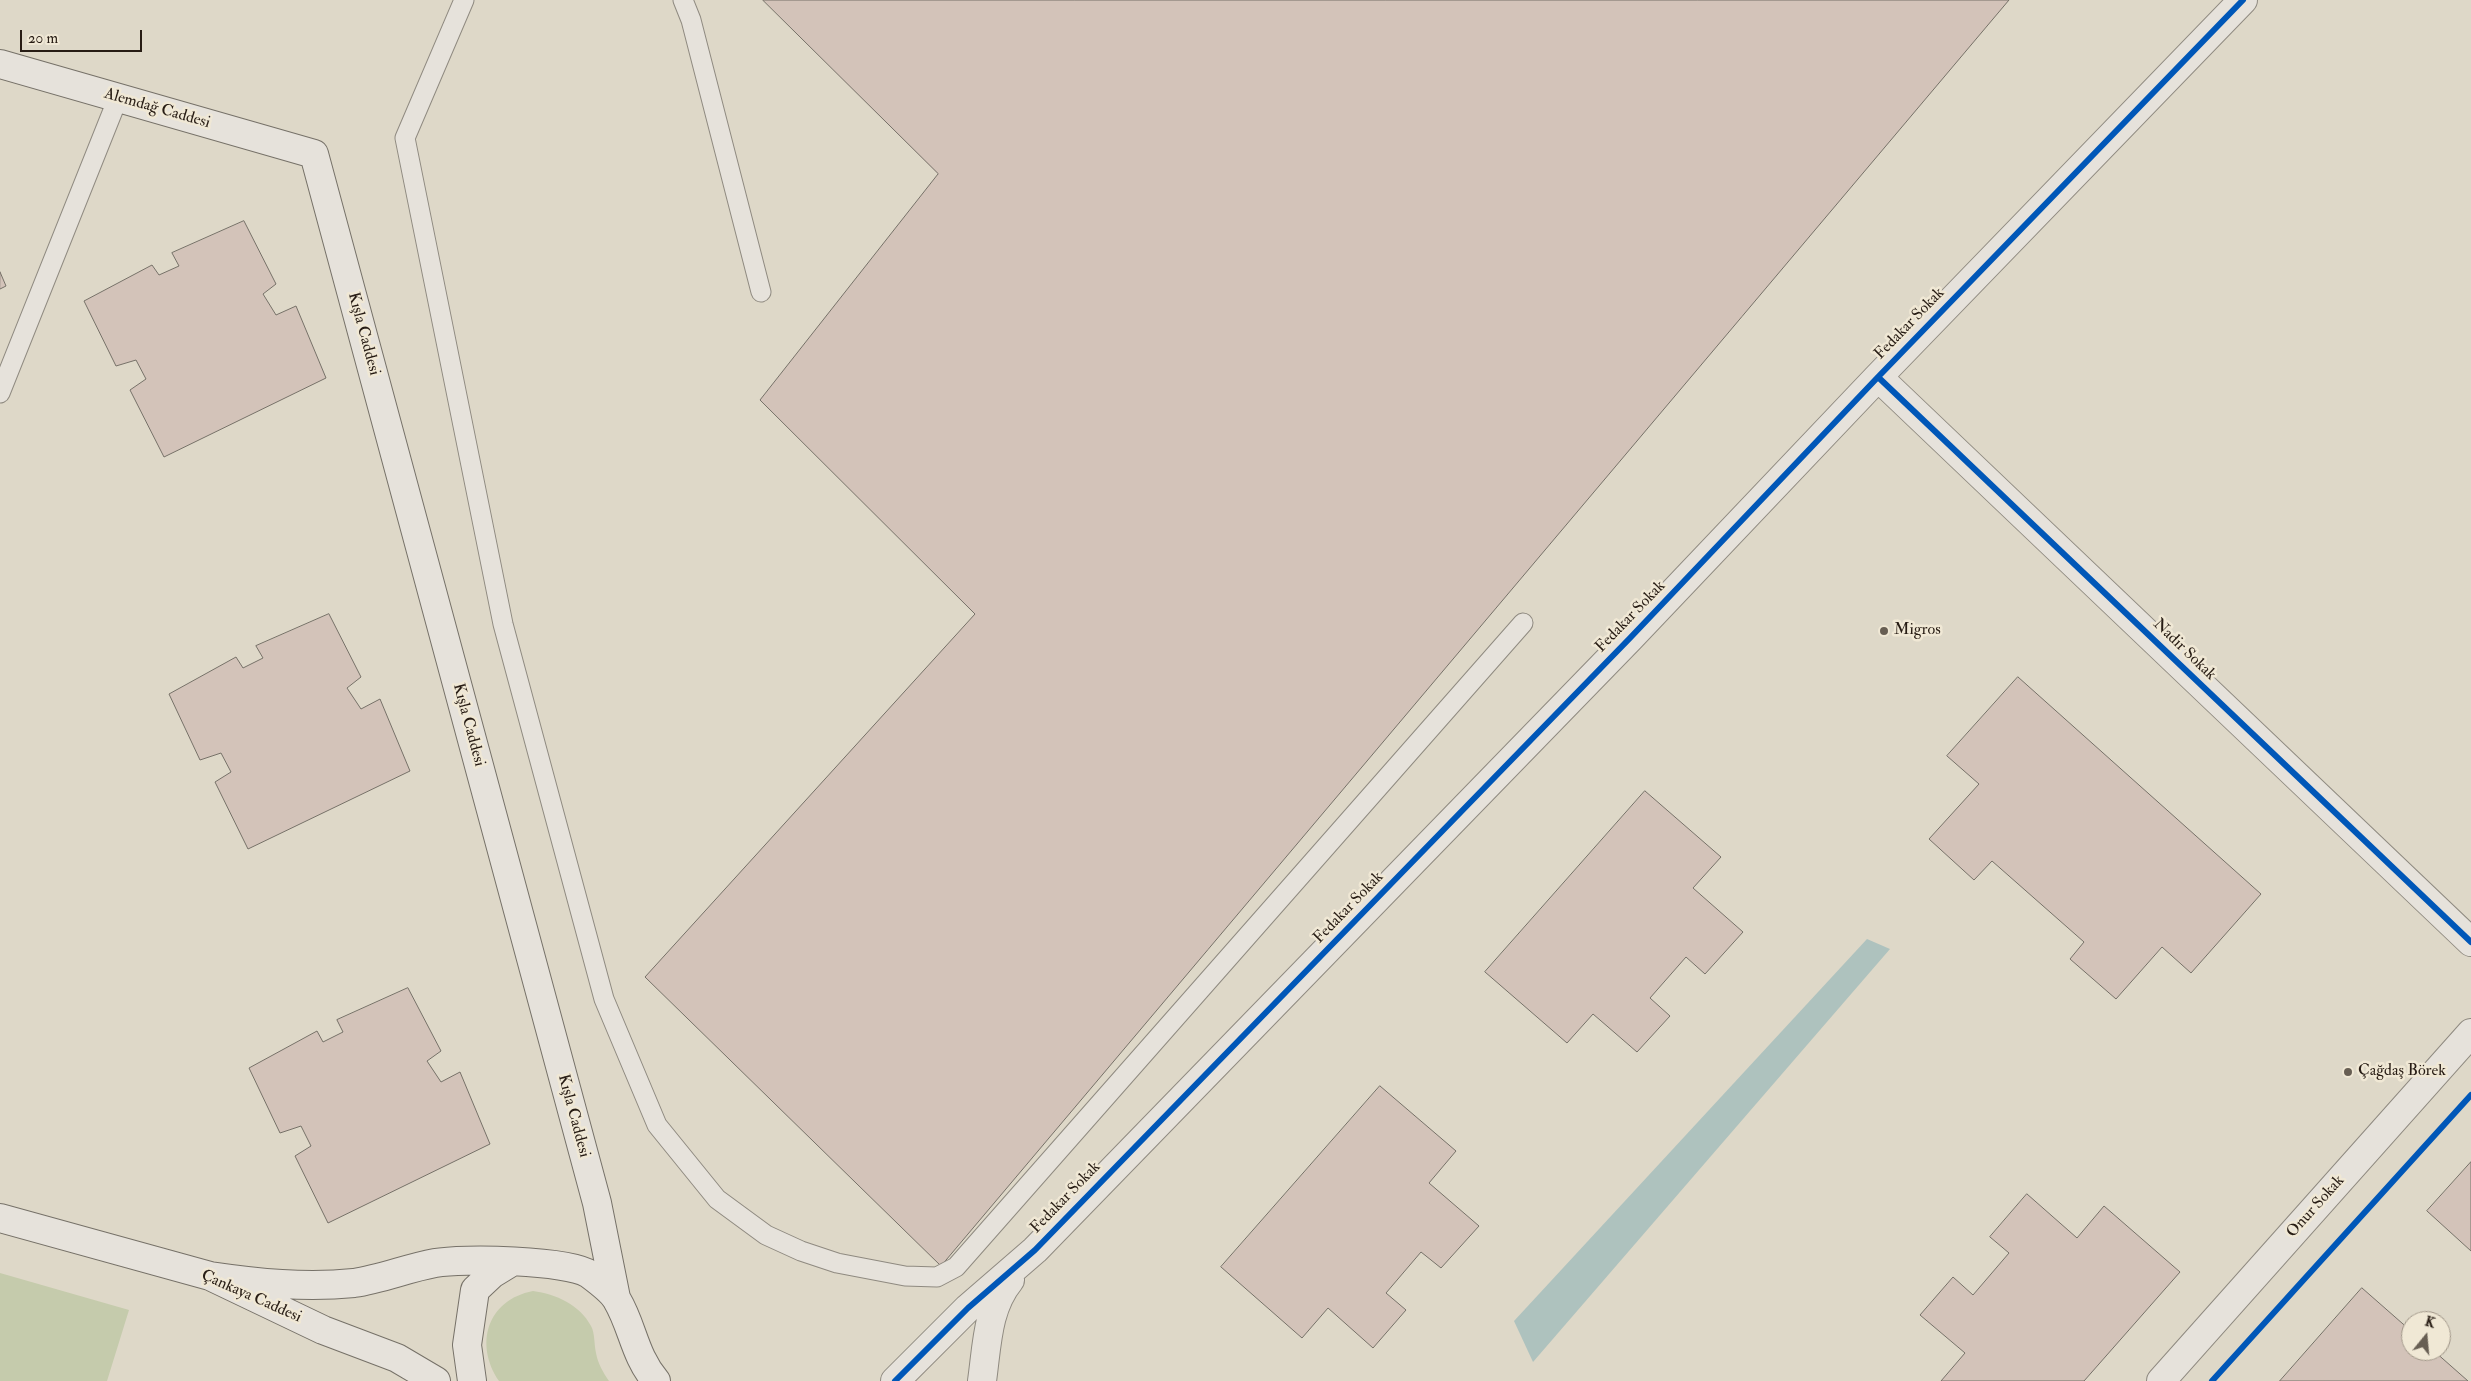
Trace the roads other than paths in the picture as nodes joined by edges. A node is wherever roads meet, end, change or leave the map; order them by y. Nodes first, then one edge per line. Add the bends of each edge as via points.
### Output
1 (464, 0) edge
2 (684, 0) edge
3 (2243, 0) edge
4 (0, 64) edge
5 (118, 98) junction
6 (314, 154) joint
7 (761, 292) dead end
8 (1878, 377) junction
9 (0, 393) edge
10 (1523, 623) dead end
11 (2471, 942) edge
12 (2471, 1032) edge
13 (0, 1218) edge
14 (1035, 1250) junction
15 (510, 1263) junction
16 (210, 1276) junction
17 (616, 1298) junction
18 (436, 1381) edge
19 (472, 1381) edge
20 (656, 1381) edge
21 (895, 1381) edge
22 (982, 1381) edge
23 (2161, 1381) edge

1 - 10 lane via 405,138 503,624 604,999 657,1124 717,1199 766,1235 801,1251 874,1272 937,1277 956,1267
2 - 7 lane
3 - 8 street, Fedakar Sokak
4 - 5 street, Alemdağ Caddesi
5 - 6 street, Alemdağ Caddesi
5 - 9 lane
6 - 17 street, Kışla Caddesi via 597,1203
8 - 11 street, Nadir Sokak
8 - 14 street, Fedakar Sokak via 1630,638
12 - 23 street, Onur Sokak
13 - 16 street, Çankaya Caddesi
14 - 21 street via 968,1308
14 - 22 street via 1000,1293 990,1319
15 - 16 street via 436,1263 354,1282 306,1285 265,1284
15 - 17 street via 548,1263 587,1273
15 - 19 street via 475,1290 466,1345
16 - 18 street, Çankaya Caddesi via 323,1330 397,1358
17 - 20 street, Kışla Caddesi via 645,1368

